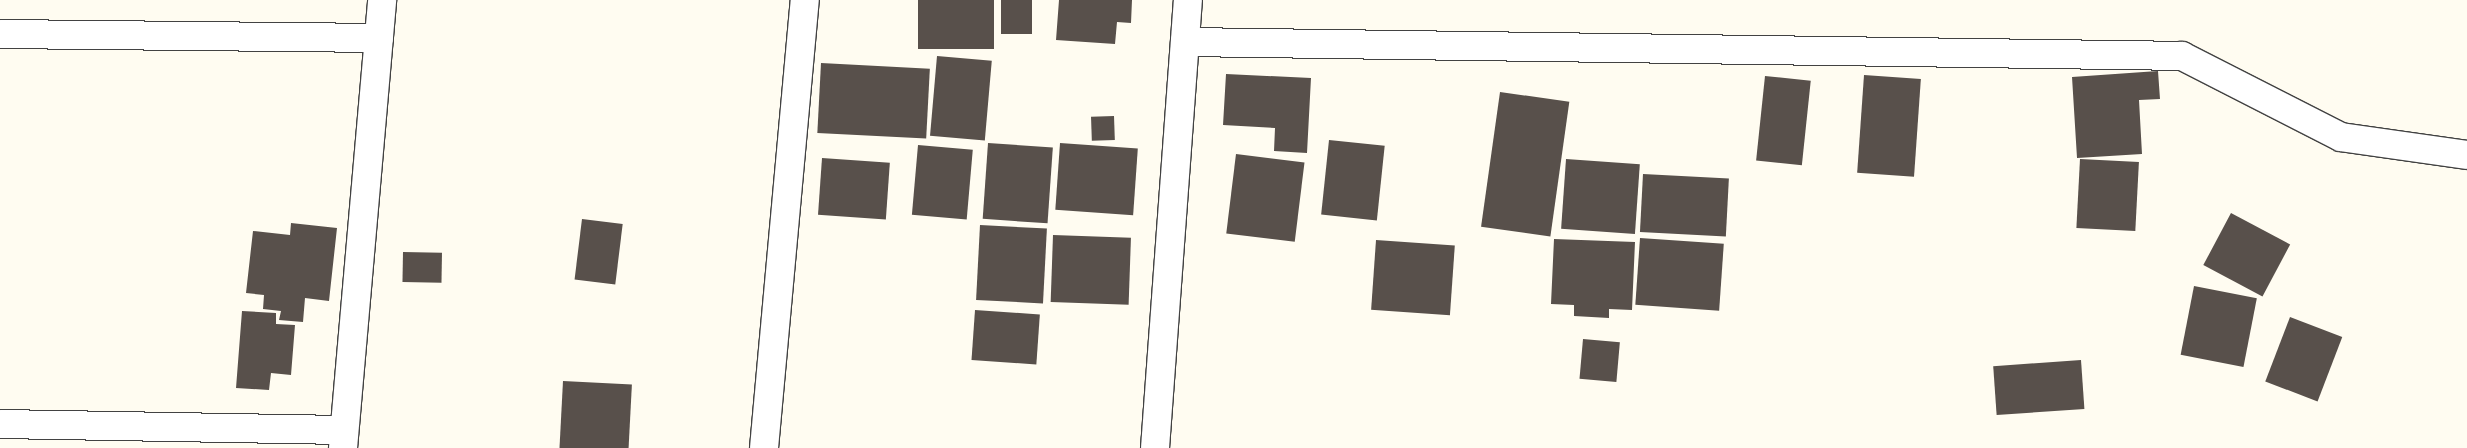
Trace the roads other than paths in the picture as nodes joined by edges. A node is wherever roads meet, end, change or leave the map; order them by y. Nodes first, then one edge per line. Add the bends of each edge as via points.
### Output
1 (382, 0) edge
2 (805, 0) edge
3 (1188, 0) edge
4 (0, 34) edge
5 (379, 38) junction
6 (1185, 42) junction
7 (2467, 156) edge
8 (0, 424) edge
9 (343, 439) edge
10 (764, 448) edge
11 (1155, 448) edge

1 - 5 street
2 - 10 street
3 - 6 street
4 - 5 street
5 - 9 street
6 - 7 street via 2182,56 2341,137
6 - 11 street
8 - 9 street

